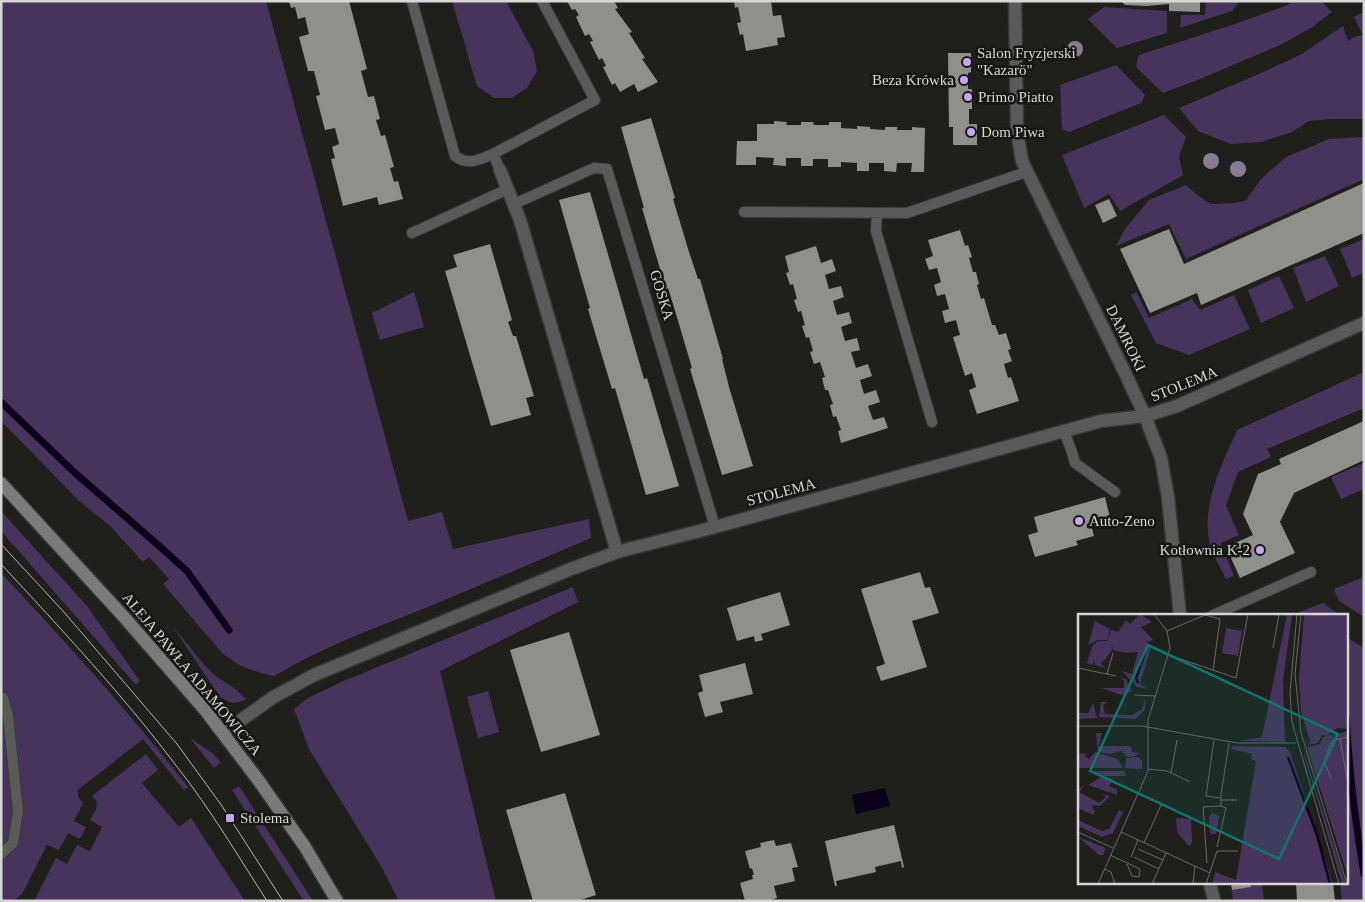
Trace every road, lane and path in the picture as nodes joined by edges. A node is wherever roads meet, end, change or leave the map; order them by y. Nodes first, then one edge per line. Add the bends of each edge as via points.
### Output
1 (412, 1) edge
2 (542, 1) edge
3 (1015, 1) edge
4 (493, 154) junction
5 (500, 170) joint
6 (1026, 172) junction
7 (508, 189) junction
8 (514, 204) junction
9 (744, 212) dead end
10 (877, 214) junction
11 (412, 232) dead end
12 (1364, 323) edge
13 (1145, 416) junction
14 (932, 422) dead end
15 (1064, 431) junction
16 (1, 483) edge
17 (1115, 492) dead end
18 (715, 527) junction
19 (617, 552) junction
20 (1311, 572) dead end
21 (1180, 614) edge
22 (1216, 614) edge
23 (1, 697) edge
24 (223, 733) junction
25 (1, 854) edge
26 (1210, 884) edge
27 (337, 901) edge
28 (1208, 901) edge
29 (1214, 901) edge

1 - 4 lane via 455,156 462,161 474,162
2 - 4 lane via 595,100
3 - 6 street, DAMROKI via 1017,131
4 - 5 lane
5 - 7 street
6 - 10 lane via 907,213
6 - 13 street, DAMROKI
7 - 8 street
7 - 11 lane
8 - 18 lane, GOSKA via 594,168 607,170
8 - 19 street
9 - 10 lane
10 - 14 lane via 876,231
12 - 13 street, STOLEMA via 1177,406
13 - 15 street, STOLEMA via 1101,421
13 - 21 street, DAMROKI via 1161,458
15 - 17 lane via 1075,463
15 - 18 street, STOLEMA
16 - 24 main road, ALEJA PAWŁA ADAMOWICZA via 168,666
18 - 19 street, STOLEMA
19 - 24 street, STOLEMA via 314,675 272,698
20 - 22 lane
23 - 25 lane via 8,715 18,812 13,843
24 - 27 main road, ALEJA PAWŁA ADAMOWICZA via 305,847
26 - 29 street
28 - 29 street

